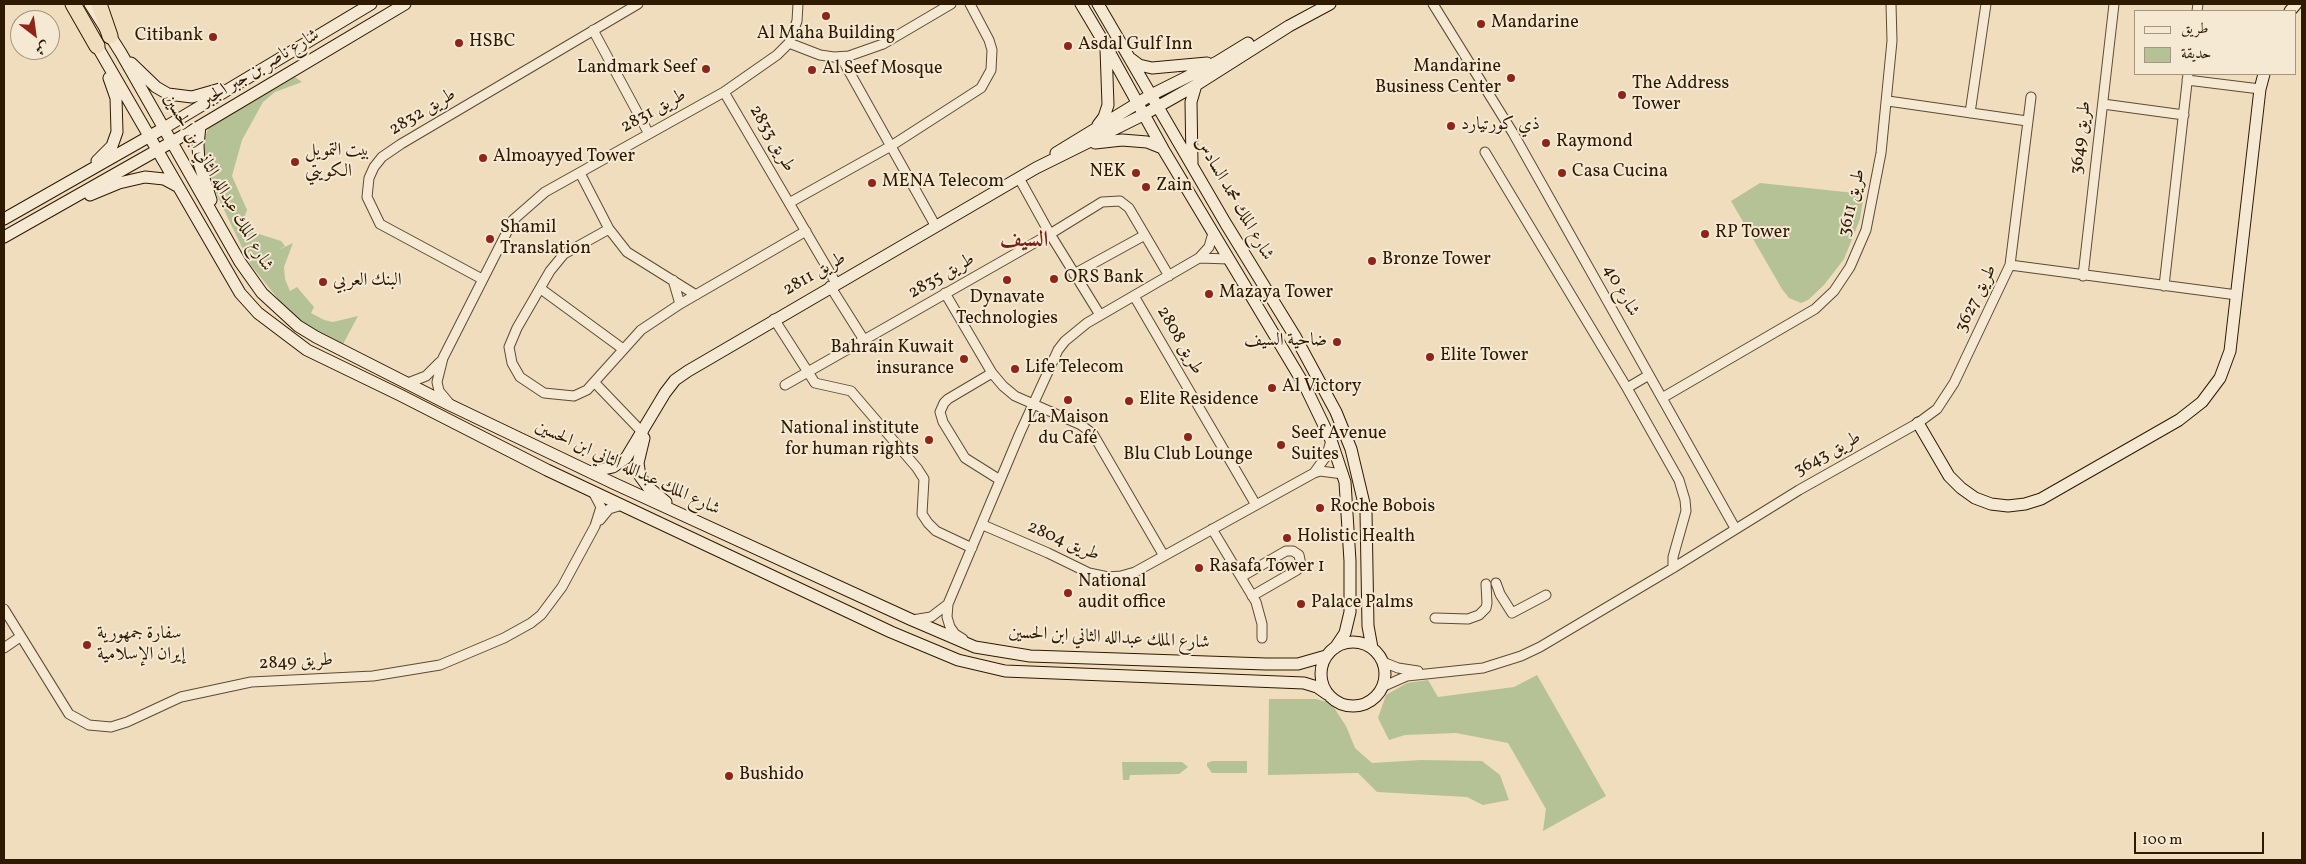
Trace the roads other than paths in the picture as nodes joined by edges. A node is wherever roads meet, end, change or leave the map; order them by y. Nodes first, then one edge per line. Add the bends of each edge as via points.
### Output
1 (73, 4) edge
2 (90, 4) edge
3 (99, 4) edge
4 (371, 4) edge
5 (404, 4) edge
6 (638, 4) edge
7 (798, 4) edge
8 (951, 4) edge
9 (970, 4) edge
10 (1081, 4) edge
11 (1098, 4) edge
12 (1318, 4) edge
13 (1330, 4) edge
14 (1891, 4) edge
15 (1986, 4) edge
16 (2114, 4) edge
17 (1436, 5) edge
18 (593, 30) junction
19 (110, 36) junction
20 (789, 43) junction
21 (98, 46) junction
22 (1106, 46) junction
23 (121, 53) junction
24 (841, 57) junction
25 (1129, 58) junction
26 (1216, 62) junction
27 (255, 74) junction
28 (2264, 75) edge
29 (2188, 77) edge
30 (1196, 85) junction
31 (2260, 89) junction
32 (724, 92) junction
33 (1151, 95) junction
34 (2031, 96) dead end
35 (1888, 101) junction
36 (1136, 104) junction
37 (2103, 104) junction
38 (1158, 106) junction
39 (1970, 113) junction
40 (1143, 115) junction
41 (2184, 115) junction
42 (2028, 120) junction
43 (200, 126) junction
44 (1097, 126) junction
45 (164, 128) junction
46 (649, 134) junction
47 (149, 137) junction
48 (172, 142) junction
49 (891, 146) junction
50 (1079, 148) junction
51 (1163, 149) junction
52 (156, 150) junction
53 (1485, 152) dead end
54 (1192, 164) junction
55 (1036, 168) junction
56 (580, 173) junction
57 (79, 175) junction
58 (1019, 178) junction
59 (178, 186) junction
60 (789, 203) junction
61 (58, 206) junction
62 (4, 219) edge
63 (219, 223) junction
64 (934, 226) junction
65 (609, 229) junction
66 (806, 231) junction
67 (1213, 233) junction
68 (1050, 234) junction
69 (1145, 235) junction
70 (4, 236) edge
71 (1199, 258) junction
72 (1229, 259) junction
73 (2010, 265) junction
74 (1074, 274) junction
75 (1169, 276) junction
76 (2083, 276) junction
77 (482, 279) junction
78 (672, 280) junction
79 (833, 284) junction
80 (2164, 286) junction
81 (541, 289) junction
82 (944, 293) junction
83 (2237, 294) junction
84 (696, 295) junction
85 (1134, 296) junction
86 (680, 304) junction
87 (1100, 315) junction
88 (774, 319) junction
89 (864, 340) junction
90 (623, 349) junction
91 (443, 358) junction
92 (807, 373) junction
93 (992, 373) junction
94 (1649, 375) junction
95 (408, 383) junction
96 (595, 383) junction
97 (785, 385) dead end
98 (1627, 388) junction
99 (1662, 398) junction
100 (450, 405) junction
101 (1034, 405) junction
102 (1937, 409) joint
103 (1918, 423) junction
104 (645, 428) junction
105 (1331, 440) junction
106 (590, 472) junction
107 (1314, 473) junction
108 (1343, 474) junction
109 (1000, 480) junction
110 (593, 492) junction
111 (622, 505) junction
112 (1256, 505) junction
113 (697, 521) junction
114 (982, 525) junction
115 (595, 526) junction
116 (1736, 528) junction
117 (1212, 529) junction
118 (972, 548) junction
119 (1164, 556) junction
120 (1673, 568) junction
121 (1241, 577) junction
122 (1496, 582) dead end
123 (1486, 584) dead end
124 (1546, 595) dead end
125 (1252, 596) junction
126 (948, 604) junction
127 (4, 609) edge
128 (1435, 618) dead end
129 (912, 620) junction
130 (20, 637) junction
131 (1262, 638) dead end
132 (975, 647) junction
133 (4, 648) edge
134 (1372, 648) junction
135 (1331, 652) junction
136 (1383, 662) junction
137 (1443, 674) junction
138 (1382, 687) junction
139 (1328, 694) junction

1 - 21 highway
2 - 19 main road, شارع الملك عبدالله الثاني ابن الحسين
3 - 19 highway
4 - 27 main road, شارع ناصر بن جبر الجبر
5 - 43 main road, شارع ناصر بن جبر الجبر
6 - 18 street, طريق 2832
7 - 20 street, طريق 2831 via 797,21
8 - 24 street via 883,44
9 - 49 street via 992,50 987,80 973,94
10 - 22 main road, شارع الملك محمد السادس
11 - 25 main road, شارع الملك محمد السادس
12 - 26 main road, طريق 2811
13 - 30 main road, طريق 2811
14 - 35 street, طريق 3611 via 1893,29
15 - 39 street
16 - 37 street, طريق 3649
17 - 94 street, شارع 40
18 - 46 street
18 - 77 street, طريق 2832 via 382,157 371,172 367,197 380,224
19 - 23 main road, شارع الملك عبدالله الثاني ابن الحسين
20 - 24 street via 820,55
20 - 32 street, طريق 2831
21 - 47 main road, شارع الملك عبدالله الثاني ابن الحسين
21 - 57 main road via 116,98 117,132 112,146
22 - 36 main road, شارع الملك محمد السادس
22 - 44 main road via 1108,105
23 - 27 main road via 156,86 177,96 192,97 213,92
23 - 45 main road, شارع الملك عبدالله الثاني ابن الحسين
24 - 49 street
25 - 26 main road via 1152,68
25 - 33 main road, شارع الملك محمد السادس
26 - 33 main road, طريق 2811
27 - 45 main road, شارع ناصر بن جبر الجبر
28 - 31 main road
29 - 31 street
29 - 41 street
30 - 38 main road, طريق 2811
30 - 54 main road via 1191,102
31 - 83 main road
32 - 46 street, طريق 2831
32 - 60 street, طريق 2833
33 - 36 main road, طريق 2811
33 - 38 main road, شارع الملك محمد السادس
34 - 42 street
35 - 39 street
35 - 99 street, طريق 3611 via 1869,219 1857,254 1843,279 1815,309
36 - 40 main road, شارع الملك محمد السادس
36 - 44 main road, طريق 2811
37 - 41 street
37 - 76 street, طريق 3649
38 - 40 main road, طريق 2811
38 - 54 main road, شارع الملك محمد السادس
39 - 42 street
40 - 50 main road, طريق 2811
40 - 51 main road, شارع الملك محمد السادس
41 - 80 street
42 - 73 street
43 - 48 main road, شارع ناصر بن جبر الجبر
43 - 63 main road via 199,163
44 - 55 main road, طريق 2811
45 - 47 main road, شارع ناصر بن جبر الجبر
45 - 48 main road, شارع الملك عبدالله الثاني ابن الحسين
46 - 56 street, طريق 2831
47 - 52 main road, شارع الملك عبدالله الثاني ابن الحسين
47 - 57 main road, شارع ناصر بن جبر الجبر
48 - 52 main road, شارع ناصر بن جبر الجبر
48 - 63 main road, شارع الملك عبدالله الثاني ابن الحسين
49 - 60 street
49 - 64 street
50 - 51 main road via 1122,140 1147,142
50 - 55 main road, طريق 2811
51 - 67 main road, شارع الملك محمد السادس
52 - 59 main road, شارع الملك عبدالله الثاني ابن الحسين
52 - 61 main road, شارع ناصر بن جبر الجبر
53 - 98 street
54 - 134 main road, شارع الملك محمد السادس via 1296,338 1336,412 1351,449 1366,512 1368,626
55 - 58 main road, طريق 2811
56 - 65 street
56 - 77 street, طريق 2831 via 545,192 513,220
57 - 62 main road, شارع ناصر بن جبر الجبر
58 - 64 main road, طريق 2811
58 - 68 street
59 - 61 main road via 164,179 145,177 119,183
59 - 110 main road, شارع الملك عبدالله الثاني ابن الحسين via 240,294 290,339
60 - 66 street, طريق 2833
61 - 70 main road, شارع ناصر بن جبر الجبر
63 - 95 main road, شارع الملك عبدالله الثاني ابن الحسين via 240,262 262,293 298,326
64 - 79 main road, طريق 2811
65 - 78 street via 627,252
65 - 81 street via 564,254
66 - 79 street, طريق 2833
66 - 84 street
67 - 71 street, طريق 2808 via 1209,247
67 - 72 main road, شارع الملك محمد السادس
68 - 69 street, طريق 2835 via 1102,202 1120,201 1129,208
68 - 74 street
68 - 82 street, طريق 2835
69 - 74 street
69 - 75 street, طريق 2835
71 - 72 street
71 - 75 street, طريق 2808
72 - 105 main road, شارع الملك محمد السادس via 1306,386
73 - 76 street, طريق 3627
73 - 102 street, طريق 3627 via 1954,383
74 - 87 street
75 - 85 street, طريق 2808
76 - 80 street, طريق 3627
77 - 91 street, طريق 2831
78 - 84 street
78 - 86 street
79 - 88 main road, طريق 2811
79 - 89 street, طريق 2833
80 - 83 street, طريق 3627
81 - 90 street
81 - 96 street via 509,347 512,363 520,377 544,393 574,396
82 - 89 street, طريق 2835
82 - 93 street
83 - 103 main road via 2226,365 2202,402 2179,420 2041,499 2008,506 1975,498 1949,476
84 - 86 street
85 - 87 street, طريق 2808
85 - 112 street, طريق 2808
86 - 90 street via 641,330
87 - 101 street, طريق 2808 via 1065,340
88 - 92 street
88 - 104 main road, طريق 2811 via 675,380
89 - 92 street, طريق 2835
90 - 96 street
91 - 95 street, طريق 2831 via 426,376
91 - 100 street, طريق 2831 via 437,382 439,391
92 - 97 street, طريق 2835
92 - 118 street via 815,383 851,391 860,400 924,480 922,514 928,524
93 - 101 street via 1014,396
93 - 109 street via 944,402 940,412 965,458
94 - 98 street
94 - 99 street, شارع 40
95 - 100 main road, شارع الملك عبدالله الثاني ابن الحسين
96 - 104 street
98 - 120 street via 1683,490 1686,511
99 - 116 street, شارع 40
100 - 106 main road, شارع الملك عبدالله الثاني ابن الحسين
101 - 109 street, طريق 2808
101 - 119 street via 1081,425 1093,434
102 - 103 street, طريق 3643
103 - 116 street, طريق 3643
104 - 106 main road, طريق 2811 via 626,458 613,467
104 - 113 main road, طريق 2811 via 638,463 640,476 660,498
105 - 107 street
105 - 108 main road, شارع الملك محمد السادس
106 - 113 main road, شارع الملك عبدالله الثاني ابن الحسين
107 - 108 street
107 - 112 street, طريق 2804
108 - 135 main road, شارع الملك محمد السادس via 1350,561 1350,612 1345,632
109 - 114 street, طريق 2808
110 - 111 main road, شارع الملك عبدالله الثاني ابن الحسين
110 - 115 street, طريق 2849 via 601,507
111 - 115 street, طريق 2849 via 609,509
111 - 139 main road, شارع الملك عبدالله الثاني ابن الحسين via 891,632 979,666 1039,674 1304,683
112 - 117 street, طريق 2804
113 - 129 main road, شارع الملك عبدالله الثاني ابن الحسين
114 - 118 street, طريق 2808
114 - 119 street, طريق 2804 via 1089,573 1108,577 1129,574
115 - 130 street, طريق 2849 via 562,587 541,615 504,638 440,665 373,676 251,682 181,697 111,726 89,724 69,714
116 - 120 street
117 - 119 street, طريق 2804
117 - 121 street
118 - 126 street, طريق 2808
120 - 137 street via 1521,656 1483,668
121 - 125 street
121 - 125 street via 1286,552 1293,551 1299,555 1301,565 1297,570
122 - 124 street via 1512,613
123 - 128 street via 1486,608 1479,615 1468,619
125 - 131 street via 1260,616
126 - 129 street via 931,616
126 - 132 street, طريق 2808 via 950,627
127 - 130 street, طريق 2849
129 - 132 main road, شارع الملك عبدالله الثاني ابن الحسين
130 - 133 street
132 - 135 main road, شارع الملك عبدالله الثاني ابن الحسين via 1030,656 1266,664 1298,664
134 - 135 main road via 1354,642
134 - 136 main road
135 - 139 main road via 1323,664 1321,679
136 - 137 street via 1406,670
136 - 138 main road
137 - 138 street via 1407,676
138 - 139 main road via 1375,698 1358,706 1340,703

